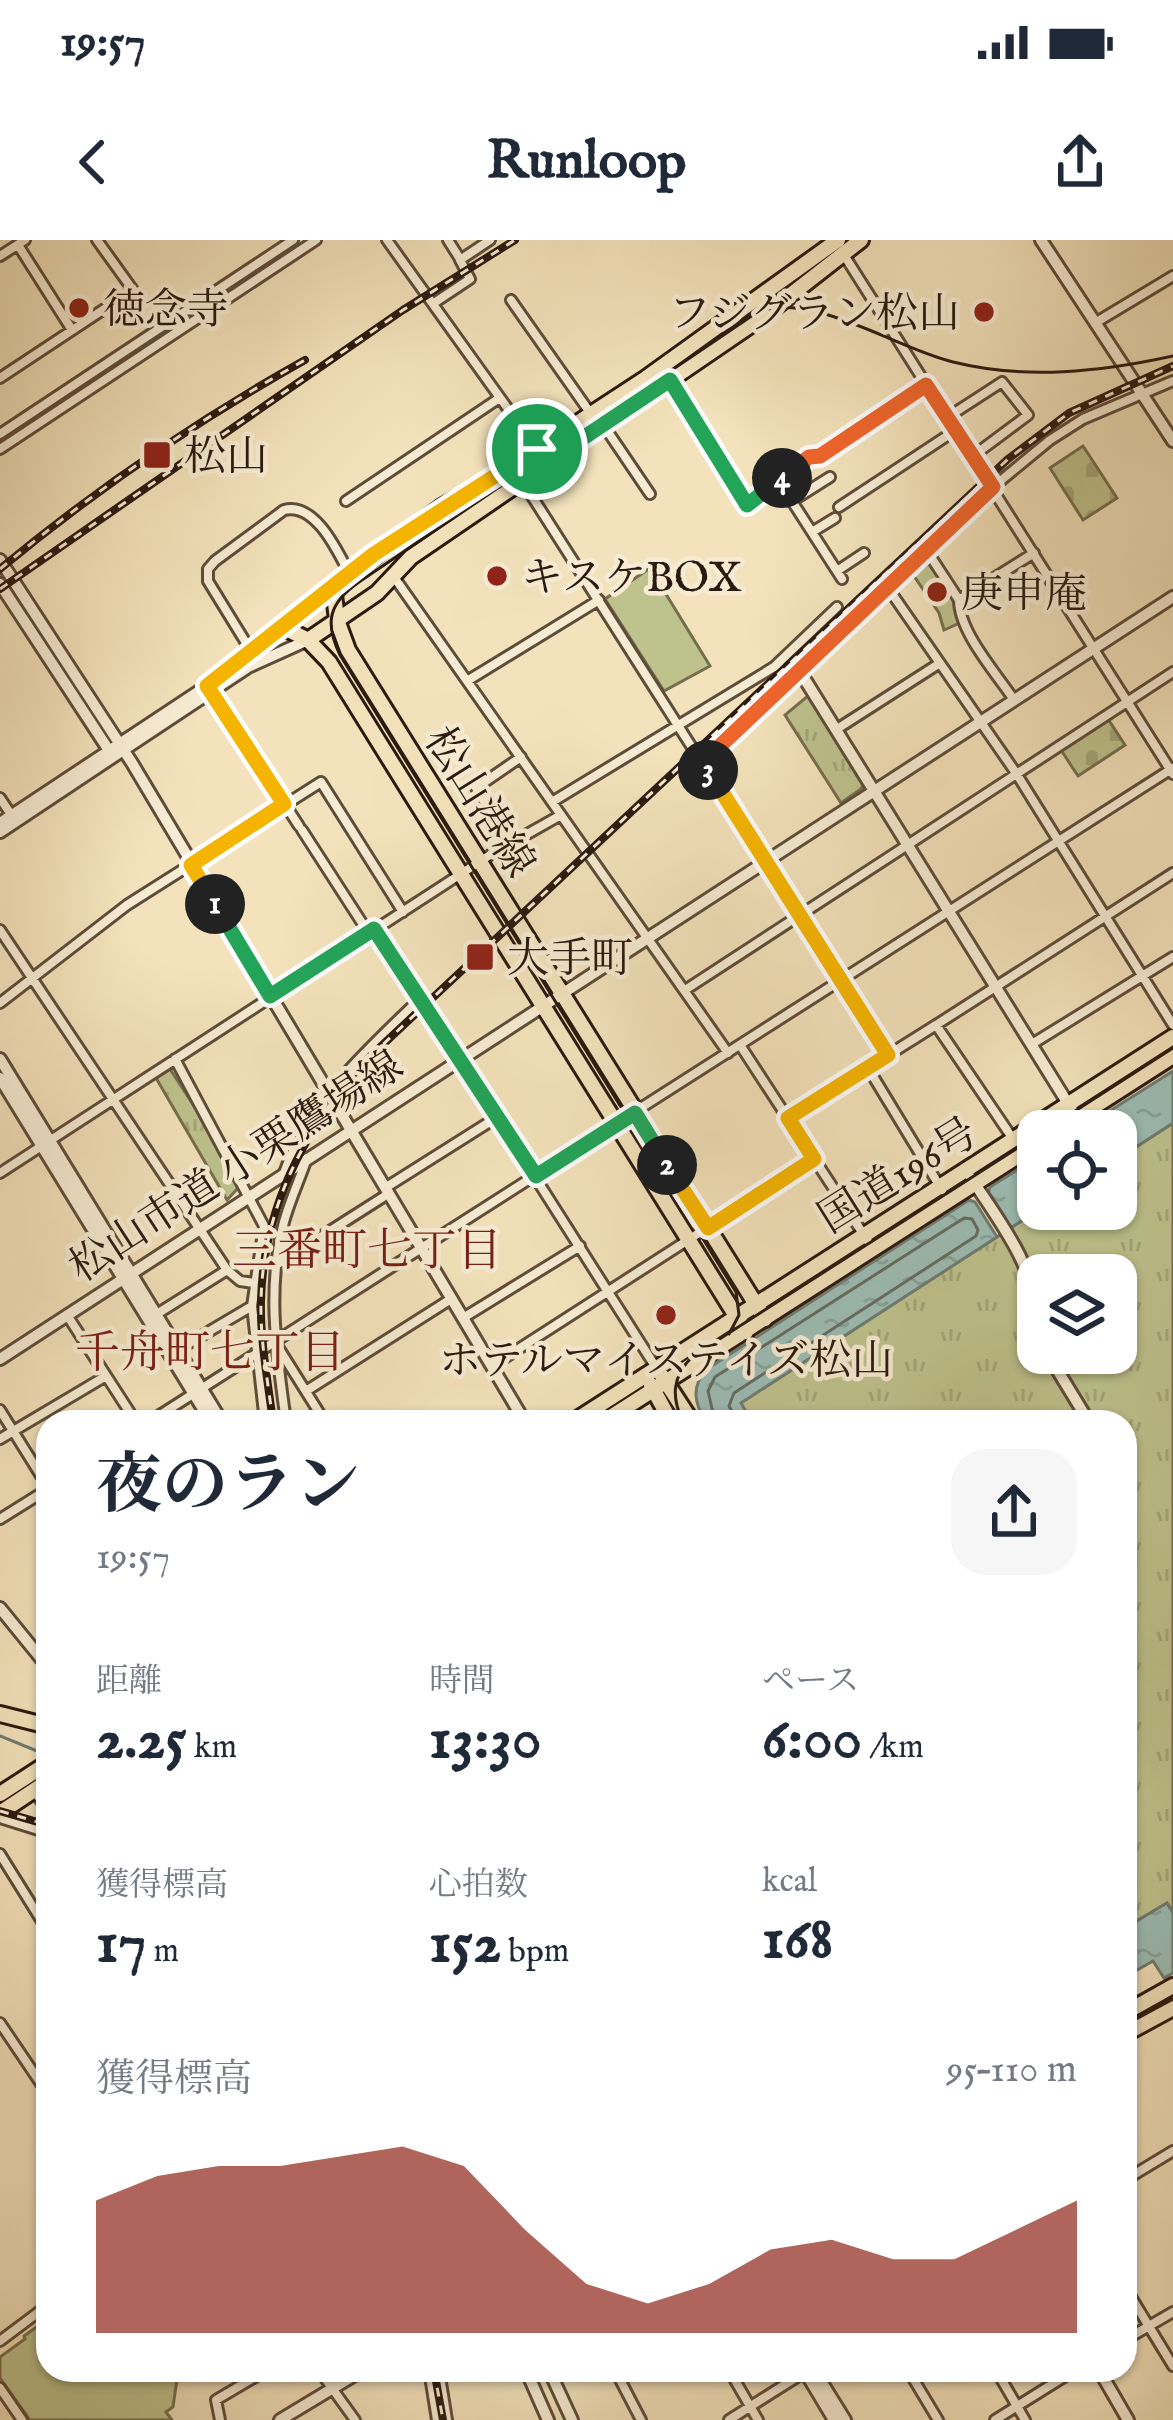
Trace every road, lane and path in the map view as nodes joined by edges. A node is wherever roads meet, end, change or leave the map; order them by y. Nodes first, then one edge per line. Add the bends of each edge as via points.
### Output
1 (97, 240) edge
2 (316, 240) edge
3 (387, 240) edge
4 (448, 240) edge
5 (490, 240) edge
6 (861, 240) edge
7 (1041, 240) edge
8 (287, 242) edge
9 (21, 243) edge
10 (837, 244) edge
11 (0, 256) edge
12 (460, 260) junction
13 (1173, 276) edge
14 (511, 300) dead end
15 (434, 304) junction
16 (1095, 323) junction
17 (72, 330) junction
18 (0, 378) edge
19 (670, 380) junction
20 (1173, 380) edge
21 (926, 385) junction
22 (1141, 393) junction
23 (498, 399) junction
24 (948, 417) junction
25 (597, 419) junction
26 (956, 430) junction
27 (0, 434) edge
28 (1173, 441) edge
29 (0, 449) edge
30 (542, 455) junction
31 (973, 456) junction
32 (512, 465) junction
33 (830, 477) dead end
34 (523, 479) junction
35 (779, 481) junction
36 (993, 487) junction
37 (650, 494) dead end
38 (346, 501) dead end
39 (792, 502) junction
40 (839, 507) dead end
41 (835, 518) dead end
42 (812, 532) junction
43 (927, 551) junction
44 (864, 553) dead end
45 (1034, 553) junction
46 (374, 554) junction
47 (0, 560) edge
48 (350, 573) junction
49 (394, 576) junction
50 (0, 584) edge
51 (333, 586) junction
52 (888, 588) junction
53 (1173, 597) edge
54 (599, 600) junction
55 (959, 600) junction
56 (837, 607) dead end
57 (337, 620) junction
58 (281, 626) junction
59 (308, 640) junction
60 (1094, 648) junction
61 (251, 651) junction
62 (940, 663) junction
63 (774, 667) junction
64 (799, 670) junction
65 (1173, 672) edge
66 (467, 681) junction
67 (209, 689) junction
68 (1014, 700) junction
69 (1128, 700) junction
70 (980, 721) junction
71 (679, 725) junction
72 (837, 729) junction
73 (116, 751) junction
74 (521, 757) junction
75 (703, 762) junction
76 (1172, 771) edge
77 (1016, 773) junction
78 (875, 790) junction
79 (0, 798) edge
80 (552, 802) junction
81 (284, 804) junction
82 (561, 814) junction
83 (14, 819) junction
84 (0, 823) edge
85 (0, 832) edge
86 (908, 842) junction
87 (1058, 842) junction
88 (509, 844) junction
89 (765, 860) junction
90 (480, 863) junction
91 (191, 865) junction
92 (1173, 873) edge
93 (463, 874) junction
94 (950, 911) junction
95 (403, 912) junction
96 (800, 916) junction
97 (1107, 916) junction
98 (374, 929) junction
99 (0, 930) edge
100 (646, 936) junction
101 (1173, 957) edge
102 (1143, 976) junction
103 (33, 979) junction
104 (841, 981) junction
105 (996, 986) junction
106 (685, 990) junction
107 (561, 992) junction
108 (270, 996) junction
109 (422, 997) junction
110 (0, 1003) edge
111 (543, 1004) junction
112 (936, 1025) junction
113 (1173, 1025) edge
114 (1173, 1036) edge
115 (740, 1045) junction
116 (1032, 1045) junction
117 (728, 1053) junction
118 (888, 1055) junction
119 (1173, 1056) edge
120 (461, 1057) junction
121 (0, 1059) edge
122 (175, 1059) junction
123 (868, 1068) junction
124 (0, 1078) edge
125 (328, 1093) junction
126 (113, 1100) junction
127 (1071, 1110) edge
128 (1073, 1110) edge
129 (1074, 1110) edge
130 (635, 1113) junction
131 (499, 1116) junction
132 (788, 1118) junction
133 (617, 1124) junction
134 (350, 1129) junction
135 (45, 1144) junction
136 (1017, 1145) edge
137 (1017, 1147) edge
138 (308, 1157) junction
139 (814, 1159) junction
140 (0, 1173) edge
141 (284, 1173) junction
142 (536, 1176) junction
143 (975, 1183) junction
144 (387, 1191) junction
145 (944, 1193) junction
146 (247, 1197) junction
147 (199, 1228) junction
148 (708, 1228) junction
149 (864, 1234) junction
150 (689, 1241) junction
151 (580, 1246) junction
152 (421, 1249) junction
153 (873, 1249) junction
154 (1017, 1254) edge
155 (277, 1265) junction
156 (227, 1270) junction
157 (126, 1276) junction
158 (254, 1283) junction
159 (609, 1293) junction
160 (452, 1299) junction
161 (754, 1303) junction
162 (252, 1306) junction
163 (67, 1315) junction
164 (735, 1315) junction
165 (152, 1317) junction
166 (463, 1318) junction
167 (765, 1319) junction
168 (746, 1332) junction
169 (275, 1341) junction
170 (173, 1353) junction
171 (256, 1354) junction
172 (0, 1359) edge
173 (492, 1366) junction
174 (655, 1366) junction
175 (690, 1367) junction
176 (1060, 1374) edge
177 (106, 1376) junction
178 (666, 1382) junction
179 (306, 1390) junction
180 (197, 1391) junction
181 (652, 1392) junction
182 (681, 1402) junction
183 (0, 1410) edge
184 (53, 1410) edge
185 (128, 1410) edge
186 (168, 1410) edge
187 (206, 1410) edge
188 (212, 1410) edge
189 (264, 1410) edge
190 (284, 1410) edge
191 (318, 1410) edge
192 (518, 1410) edge
193 (590, 1410) edge
194 (622, 1410) edge
195 (663, 1410) edge
196 (685, 1410) edge
197 (1082, 1410) edge
198 (36, 1421) edge
199 (13, 1431) junction
200 (0, 1439) edge
201 (36, 1468) edge
202 (36, 1496) edge
203 (0, 1519) edge
204 (0, 1608) edge
205 (36, 1652) edge
206 (0, 1714) edge
207 (36, 1723) edge
208 (36, 1771) edge
209 (36, 1790) edge
210 (0, 1794) edge
211 (0, 1815) edge
212 (36, 1828) edge
213 (0, 1854) edge
214 (36, 1906) edge
215 (1173, 1986) edge
216 (1137, 2006) edge
217 (1173, 2008) edge
218 (0, 2023) edge
219 (1137, 2028) edge
220 (12, 2043) junction
221 (0, 2051) edge
222 (36, 2072) edge
223 (1173, 2152) edge
224 (1137, 2173) edge
225 (1137, 2306) edge
226 (1173, 2312) edge
227 (36, 2314) edge
228 (1149, 2326) junction
229 (1137, 2333) edge
230 (0, 2341) edge
231 (1173, 2366) edge
232 (247, 2382) edge
233 (328, 2382) edge
234 (343, 2382) edge
235 (431, 2382) edge
236 (441, 2382) edge
237 (531, 2382) edge
238 (555, 2382) edge
239 (621, 2382) edge
240 (736, 2382) edge
241 (789, 2382) edge
242 (814, 2382) edge
243 (817, 2382) edge
244 (915, 2382) edge
245 (1003, 2382) edge
246 (1056, 2382) edge
247 (1106, 2382) edge
248 (0, 2388) edge
249 (333, 2388) junction
250 (750, 2406) junction
251 (1017, 2406) junction
252 (283, 2419) edge
253 (22, 2420) edge
254 (220, 2420) edge
255 (355, 2420) edge
256 (437, 2420) edge
257 (448, 2420) edge
258 (548, 2420) edge
259 (572, 2420) edge
260 (640, 2420) edge
261 (729, 2420) edge
262 (758, 2420) edge
263 (834, 2420) edge
264 (844, 2420) edge
265 (938, 2420) edge
266 (995, 2420) edge
267 (1025, 2420) edge
268 (1128, 2420) edge

1 - 17 street via 134,290
2 - 29 street
3 - 15 street
4 - 12 street
5 - 12 street
6 - 10 main road
7 - 16 street
8 - 27 street
9 - 11 street
9 - 17 street
10 - 19 main road via 761,318
10 - 21 street
10 - 25 main road
12 - 15 street via 470,279
13 - 16 street
14 - 25 street
15 - 23 street
16 - 22 street
17 - 18 street
19 - 25 main road
19 - 35 street via 747,505
20 - 22 street
21 - 24 street
21 - 35 street
22 - 28 street
22 - 36 street via 1082,419
23 - 30 street
23 - 38 street
24 - 26 street
24 - 31 street via 1002,382 1028,415
25 - 30 main road
25 - 37 street
26 - 31 street
26 - 40 street
30 - 32 main road
30 - 34 main road
31 - 36 street
32 - 34 street
32 - 46 main road
33 - 39 street
34 - 49 main road
34 - 54 street
35 - 39 street
36 - 43 street
36 - 45 street
39 - 42 street
41 - 42 street
42 - 44 street via 839,575
43 - 52 street
43 - 55 street
45 - 55 street
45 - 60 street
46 - 48 main road
46 - 49 main road
47 - 73 street
48 - 51 main road
48 - 57 main road
48 - 61 street via 298,508 215,561 208,569 212,591
49 - 57 main road
49 - 66 street
50 - 73 street
51 - 57 main road, 松山港線
51 - 58 main road
52 - 62 street
52 - 64 street
53 - 60 street, 松山市道 小栗鷹場線
54 - 66 street
54 - 71 street
55 - 68 street
56 - 63 street
57 - 59 main road
57 - 90 main road, 松山港線
58 - 59 main road, 松山港線
58 - 61 street
59 - 61 street
59 - 67 street
59 - 93 main road, 松山港線
60 - 68 street, 松山市道 小栗鷹場線
60 - 69 street
61 - 67 street
62 - 70 street
62 - 72 street
63 - 64 street
63 - 71 street
64 - 72 street
64 - 75 street
65 - 69 street
66 - 74 street
67 - 73 street
67 - 81 street
68 - 70 street, 松山市道 小栗鷹場線
69 - 76 street
69 - 77 street
70 - 77 street
70 - 78 street, 松山市道 小栗鷹場線
71 - 75 street
71 - 80 street
72 - 78 street
73 - 83 street
73 - 91 street
74 - 80 street
74 - 88 street via 476,788
75 - 89 street
76 - 87 street
77 - 86 street
77 - 87 street
78 - 86 street
78 - 89 street, 松山市道 小栗鷹場線
79 - 83 street
80 - 82 street
81 - 91 street
81 - 95 street via 321,782
81 - 98 street via 364,926
82 - 88 street
82 - 100 street
83 - 84 street
83 - 85 street
86 - 94 street
86 - 96 street
87 - 94 street
87 - 97 street
88 - 90 street
89 - 96 street
89 - 100 street, 松山市道 小栗鷹場線
90 - 93 street
90 - 107 main road, 松山港線
91 - 103 street
91 - 108 street
92 - 97 street
93 - 95 street
93 - 111 main road, 松山港線
94 - 104 street
94 - 105 street
95 - 98 street
96 - 104 street
96 - 106 street
97 - 102 street
97 - 105 street
98 - 108 street
98 - 109 street
99 - 103 street
100 - 106 street
100 - 107 street, 松山市道 小栗鷹場線
101 - 102 street
102 - 113 street
102 - 116 street
103 - 110 street
103 - 126 street
104 - 115 street
104 - 118 street
105 - 112 street
105 - 116 street
106 - 117 street
107 - 111 street, 松山市道 小栗鷹場線
107 - 130 main road, 松山港線
108 - 122 street
108 - 125 street
109 - 120 street
109 - 125 street
111 - 120 street, 松山市道 小栗鷹場線
111 - 133 main road, 松山港線
112 - 118 street
112 - 136 street
114 - 128 main road, 国道196号
115 - 117 street
115 - 132 street
116 - 127 street
117 - 130 street
118 - 123 street
119 - 129 main road, 国道196号
120 - 131 street
120 - 134 street, 松山市道 小栗鷹場線
121 - 135 street
122 - 126 street
122 - 146 street
123 - 132 street
123 - 145 street
124 - 135 street
125 - 134 street
125 - 141 street
126 - 135 street
126 - 147 street
130 - 133 street
130 - 148 main road, 松山港線
131 - 142 street
131 - 144 street
132 - 139 street
133 - 142 street
133 - 150 main road, 松山港線
134 - 138 street, 松山市道 小栗鷹場線
134 - 144 street
135 - 140 street
135 - 157 street
137 - 143 main road, 国道196号
138 - 141 street, 松山市道 小栗鷹場線
138 - 155 street
139 - 148 street
139 - 149 street
141 - 146 street, 松山市道 小栗鷹場線
142 - 151 street
142 - 152 street
143 - 145 main road, 国道196号
143 - 154 street
144 - 152 street
144 - 155 street
145 - 149 main road, 国道196号
145 - 153 main road, 国道196号
146 - 147 street, 松山市道 小栗鷹場線
146 - 158 street via 264,1226
147 - 156 street
147 - 157 street, 松山市道 小栗鷹場線
148 - 150 street
148 - 161 main road, 松山港線
149 - 153 street
149 - 161 main road, 国道196号
150 - 159 street
150 - 164 main road, 松山港線
151 - 159 street
151 - 166 street
152 - 160 street
152 - 169 street
153 - 167 main road, 国道196号
155 - 169 street
156 - 158 street
156 - 165 street
157 - 163 street, 松山市道 小栗鷹場線
157 - 165 street
158 - 162 street
159 - 173 street
159 - 174 street
160 - 166 street
160 - 179 street
161 - 164 main road, 国道196号
161 - 167 main road, 松山港線
162 - 170 street
162 - 171 street
163 - 172 street, 松山市道 小栗鷹場線
163 - 177 street
164 - 168 main road, 松山港線
164 - 174 main road, 国道196号
165 - 170 street
166 - 173 street
167 - 168 main road, 国道196号
168 - 175 main road, 国道196号
169 - 171 street
169 - 179 street
169 - 190 street
170 - 180 street
171 - 180 street
171 - 189 street
173 - 192 street
174 - 178 main road
174 - 181 main road
174 - 193 main road, 国道196号
175 - 178 main road, 国道196号
175 - 182 main road
176 - 197 street
177 - 184 street
177 - 185 street
178 - 181 main road, 国道196号
178 - 182 main road
179 - 191 street
180 - 186 street
180 - 187 street
180 - 188 street
181 - 194 main road, 国道196号
181 - 195 main road
182 - 196 main road
183 - 199 street
198 - 199 street
199 - 200 street
199 - 201 street
202 - 203 street
204 - 205 street
206 - 207 main road
208 - 210 main road
209 - 211 main road
211 - 212 street
213 - 214 street
215 - 216 main road
217 - 219 main road
218 - 220 street
220 - 221 street
220 - 222 street
223 - 224 street
225 - 228 street
226 - 228 street
227 - 230 street
228 - 229 street
228 - 231 street
232 - 254 street via 216,2400
233 - 249 street
234 - 249 street
235 - 256 street
236 - 257 street
237 - 258 street
238 - 259 street
239 - 260 street
240 - 250 street
241 - 250 street
242 - 263 street
243 - 264 street
244 - 265 street
245 - 251 street
246 - 251 street
247 - 268 street
248 - 253 street
249 - 252 street
249 - 255 street
250 - 261 street
250 - 262 street
251 - 266 street
251 - 267 street

